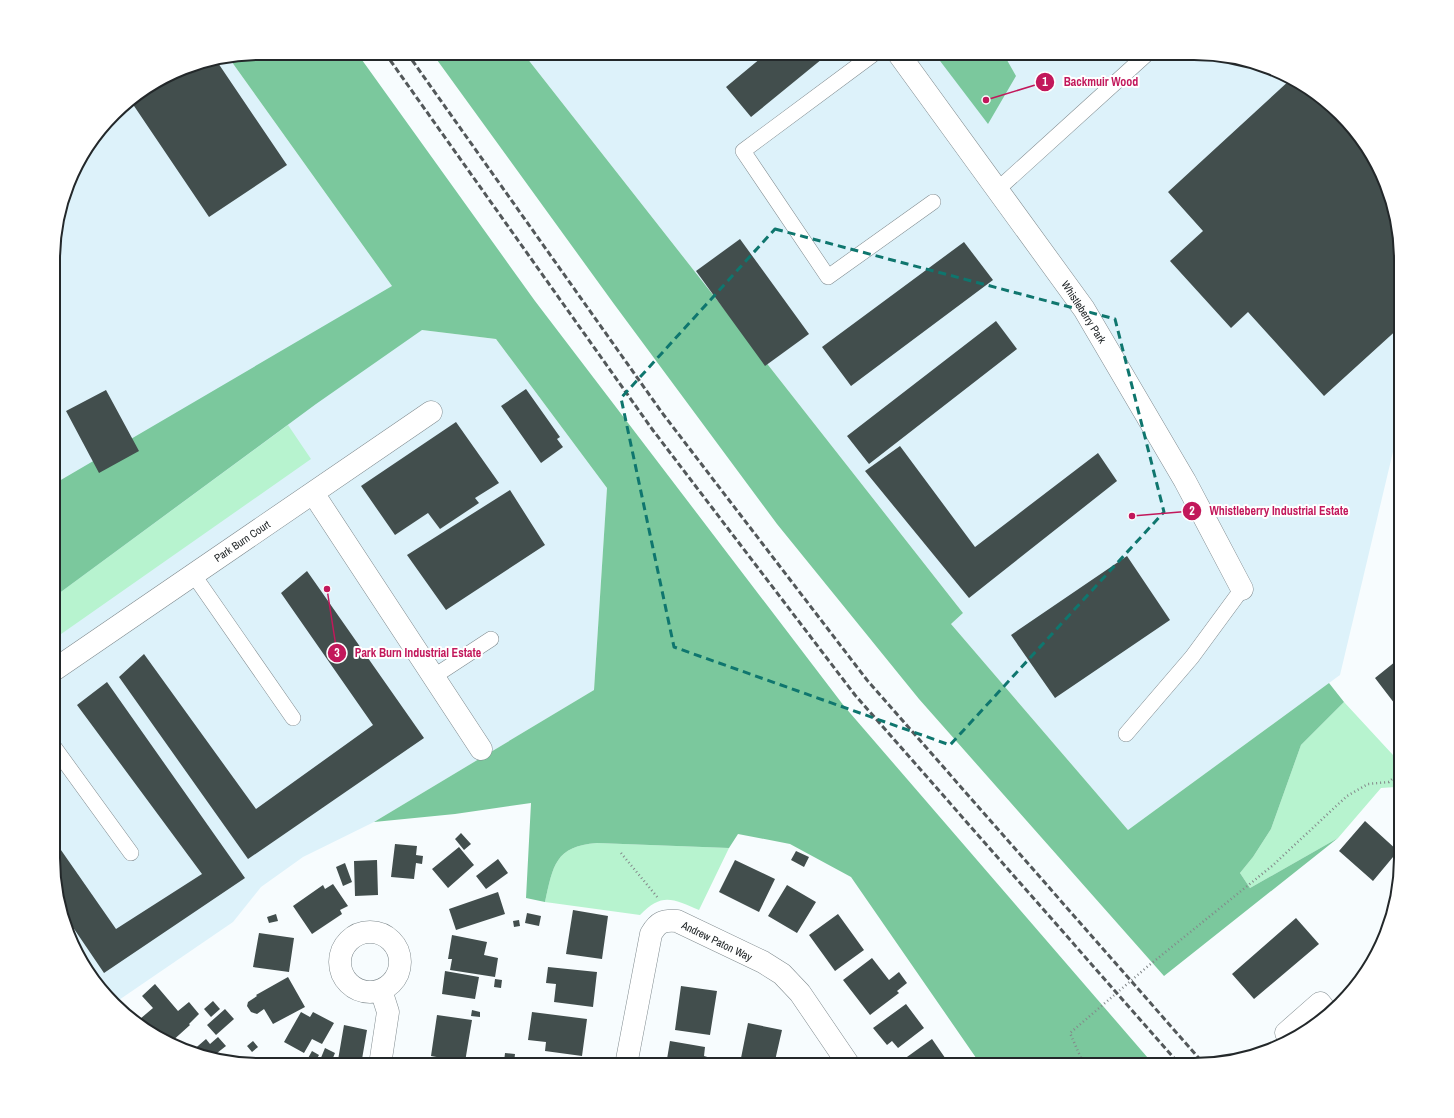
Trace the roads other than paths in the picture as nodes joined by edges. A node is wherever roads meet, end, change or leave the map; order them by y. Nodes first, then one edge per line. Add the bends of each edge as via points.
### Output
1 (866, 60) edge
2 (903, 60) edge
3 (1140, 60) edge
4 (997, 190) junction
5 (933, 202) dead end
6 (431, 412) dead end
7 (313, 494) junction
8 (193, 574) junction
9 (1242, 589) joint
10 (491, 639) dead end
11 (60, 666) edge
12 (433, 676) junction
13 (293, 718) dead end
14 (1126, 734) dead end
15 (481, 749) dead end
16 (60, 755) edge
17 (131, 853) dead end
18 (381, 990) dead end
19 (1325, 1009) edge
20 (1286, 1033) dead end
21 (381, 1058) edge
22 (627, 1058) edge
23 (844, 1058) edge

1 - 5 lane via 743,151 828,277
2 - 4 street, Whistleberry Park
3 - 4 lane
4 - 9 street, Whistleberry Park via 1084,309 1185,481
6 - 7 street, Park Burn Court
7 - 8 street, Park Burn Court
7 - 12 street
8 - 11 street, Park Burn Court
8 - 13 lane
9 - 14 lane via 1192,657
10 - 12 lane
12 - 15 street
16 - 17 lane
18 - 21 street via 388,1012
19 - 20 street via 1320,1003
22 - 23 street, Andrew Paton Way via 651,934 656,925 666,920 677,921 763,962 782,974 800,993

